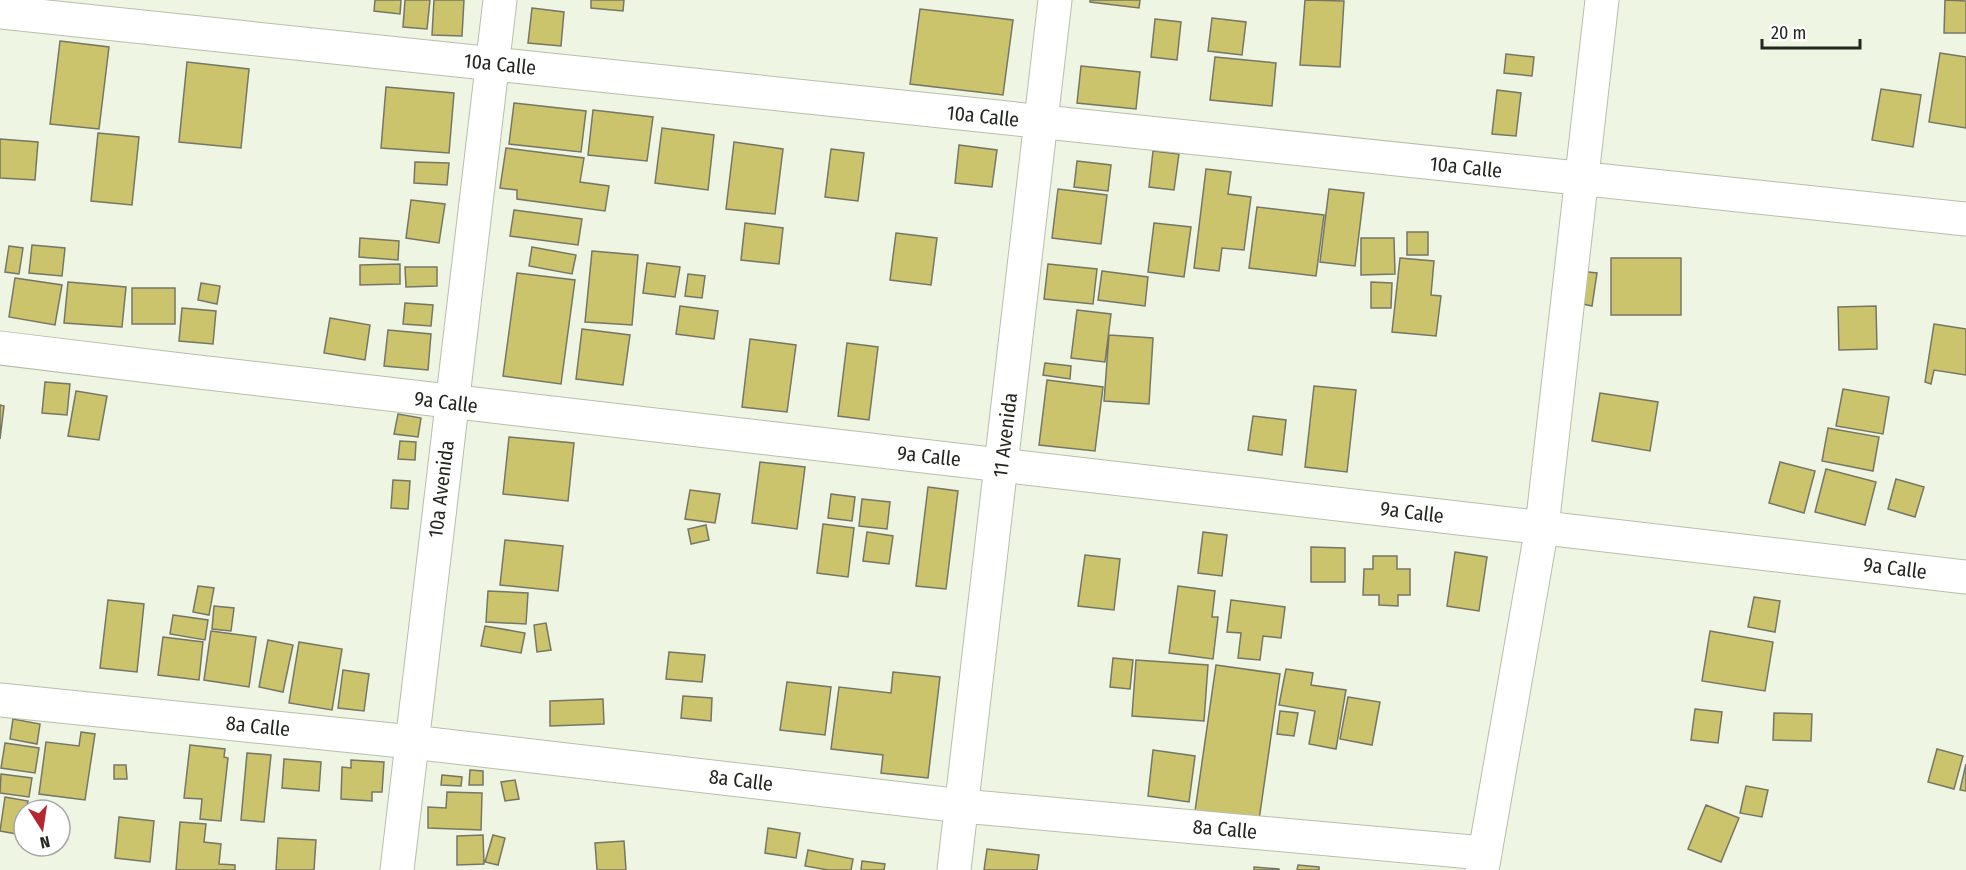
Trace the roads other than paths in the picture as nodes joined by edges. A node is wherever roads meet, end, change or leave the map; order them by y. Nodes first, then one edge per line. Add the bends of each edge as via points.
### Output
1 (500, 0) edge
2 (1055, 0) edge
3 (1602, 0) edge
4 (0, 12) edge
5 (492, 63) junction
6 (1041, 122) junction
7 (1583, 179) junction
8 (1966, 219) edge
9 (0, 348) edge
10 (451, 403) junction
11 (1001, 464) junction
12 (1542, 527) junction
13 (1966, 576) edge
14 (0, 700) edge
15 (412, 742) junction
16 (962, 806) junction
17 (1482, 861) edge
18 (397, 870) edge
19 (954, 870) edge

1 - 5 street, 10a Avenida
2 - 6 street, 11 Avenida
3 - 7 street
4 - 5 street, 10a Calle
5 - 6 street, 10a Calle
5 - 10 street, 10a Avenida
6 - 7 street, 10a Calle
6 - 11 street, 11 Avenida
7 - 8 street, 10a Calle
7 - 12 street
9 - 10 street, 9a Calle
10 - 11 street, 9a Calle
10 - 15 street, 10a Avenida
11 - 12 street, 9a Calle
11 - 16 street, 11 Avenida
12 - 13 street, 9a Calle
12 - 17 street
14 - 15 street, 8a Calle
15 - 16 street, 8a Calle
15 - 18 street, 10a Avenida
16 - 17 street, 8a Calle
16 - 19 street, 11 Avenida

